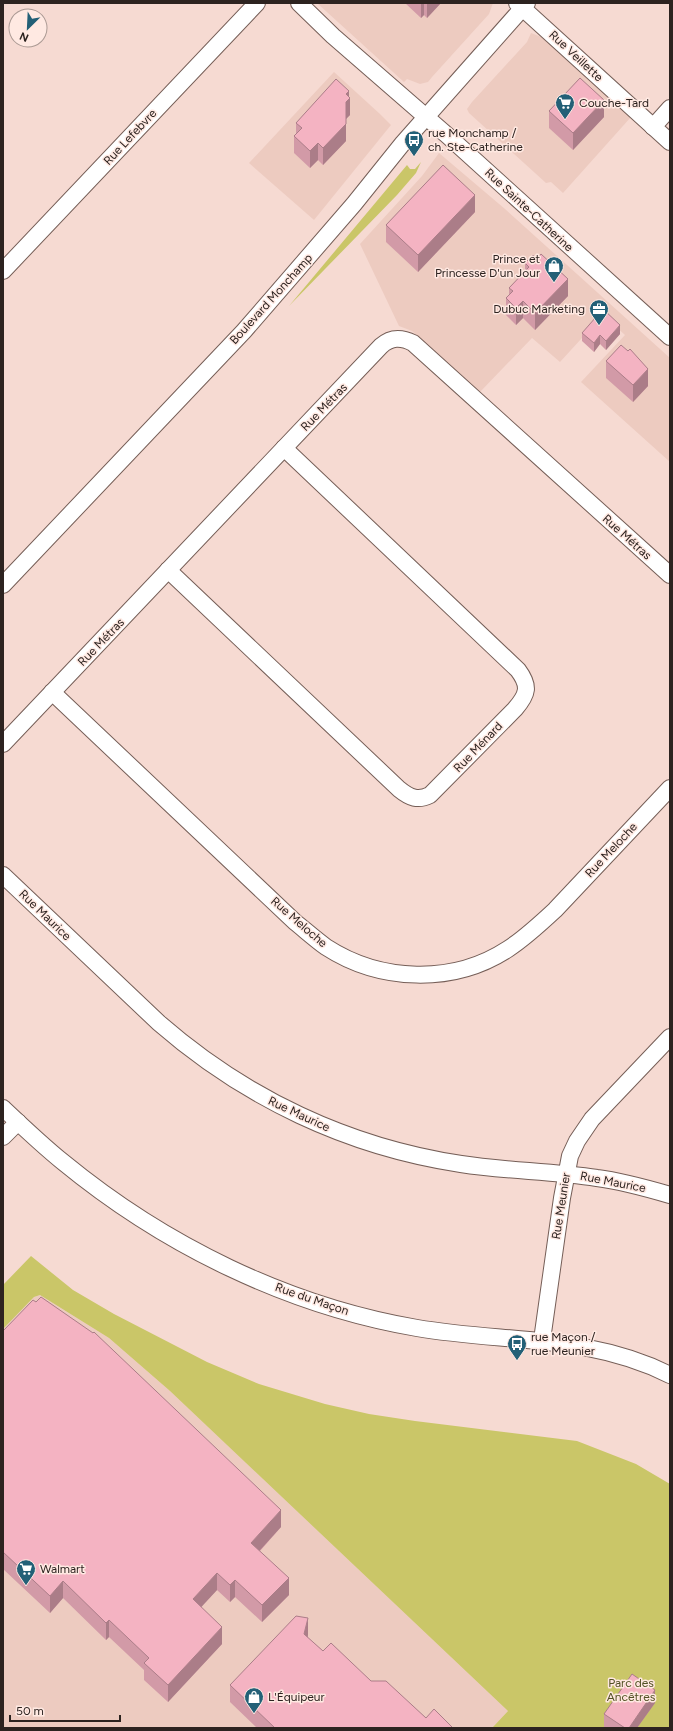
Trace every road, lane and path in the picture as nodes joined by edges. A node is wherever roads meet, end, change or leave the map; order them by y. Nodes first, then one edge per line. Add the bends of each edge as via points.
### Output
1 (257, 3) edge
2 (299, 3) edge
3 (522, 5) edge
4 (670, 108) edge
5 (426, 117) junction
6 (653, 127) junction
7 (670, 142) edge
8 (3, 271) edge
9 (670, 337) edge
10 (284, 448) junction
11 (168, 570) junction
12 (670, 575) edge
13 (3, 585) edge
14 (52, 692) junction
15 (3, 744) edge
16 (670, 788) edge
17 (3, 875) edge
18 (670, 1037) edge
19 (3, 1108) edge
20 (18, 1122) junction
21 (3, 1137) edge
22 (566, 1174) junction
23 (670, 1195) edge
24 (542, 1340) junction
25 (670, 1375) edge

1 - 8 street, Rue Lefebvre
2 - 5 street, Rue Sainte-Catherine
3 - 5 street, Boulevard Monchamp
3 - 6 street, Rue Veillette
4 - 6 street
5 - 9 street, Rue Sainte-Catherine
5 - 13 street, Boulevard Monchamp via 244,330
6 - 7 street, Rue Veillette
10 - 11 street, Rue Métras
10 - 11 street, Rue Ménard via 518,670 526,682 526,689 515,709 436,790 424,798 411,798
10 - 12 street, Rue Métras via 385,342 391,339 406,339 422,350
11 - 14 street, Rue Métras
14 - 15 street, Rue Métras
14 - 16 street, Rue Meloche via 315,939 340,955 359,963 401,974 421,975 459,970 489,960 507,950 554,910
17 - 22 street, Rue Maurice via 179,1041 263,1098 322,1126 402,1153 467,1165
18 - 22 street, Rue Meunier via 583,1132 570,1156
19 - 20 street, Rue du Maçon
20 - 21 street
20 - 24 street, Rue du Maçon via 62,1162 128,1210 192,1249 248,1276 317,1303 393,1323 462,1334
22 - 23 street, Rue Maurice via 598,1178
22 - 24 street, Rue Meunier
24 - 25 street, Rue du Maçon via 627,1357

